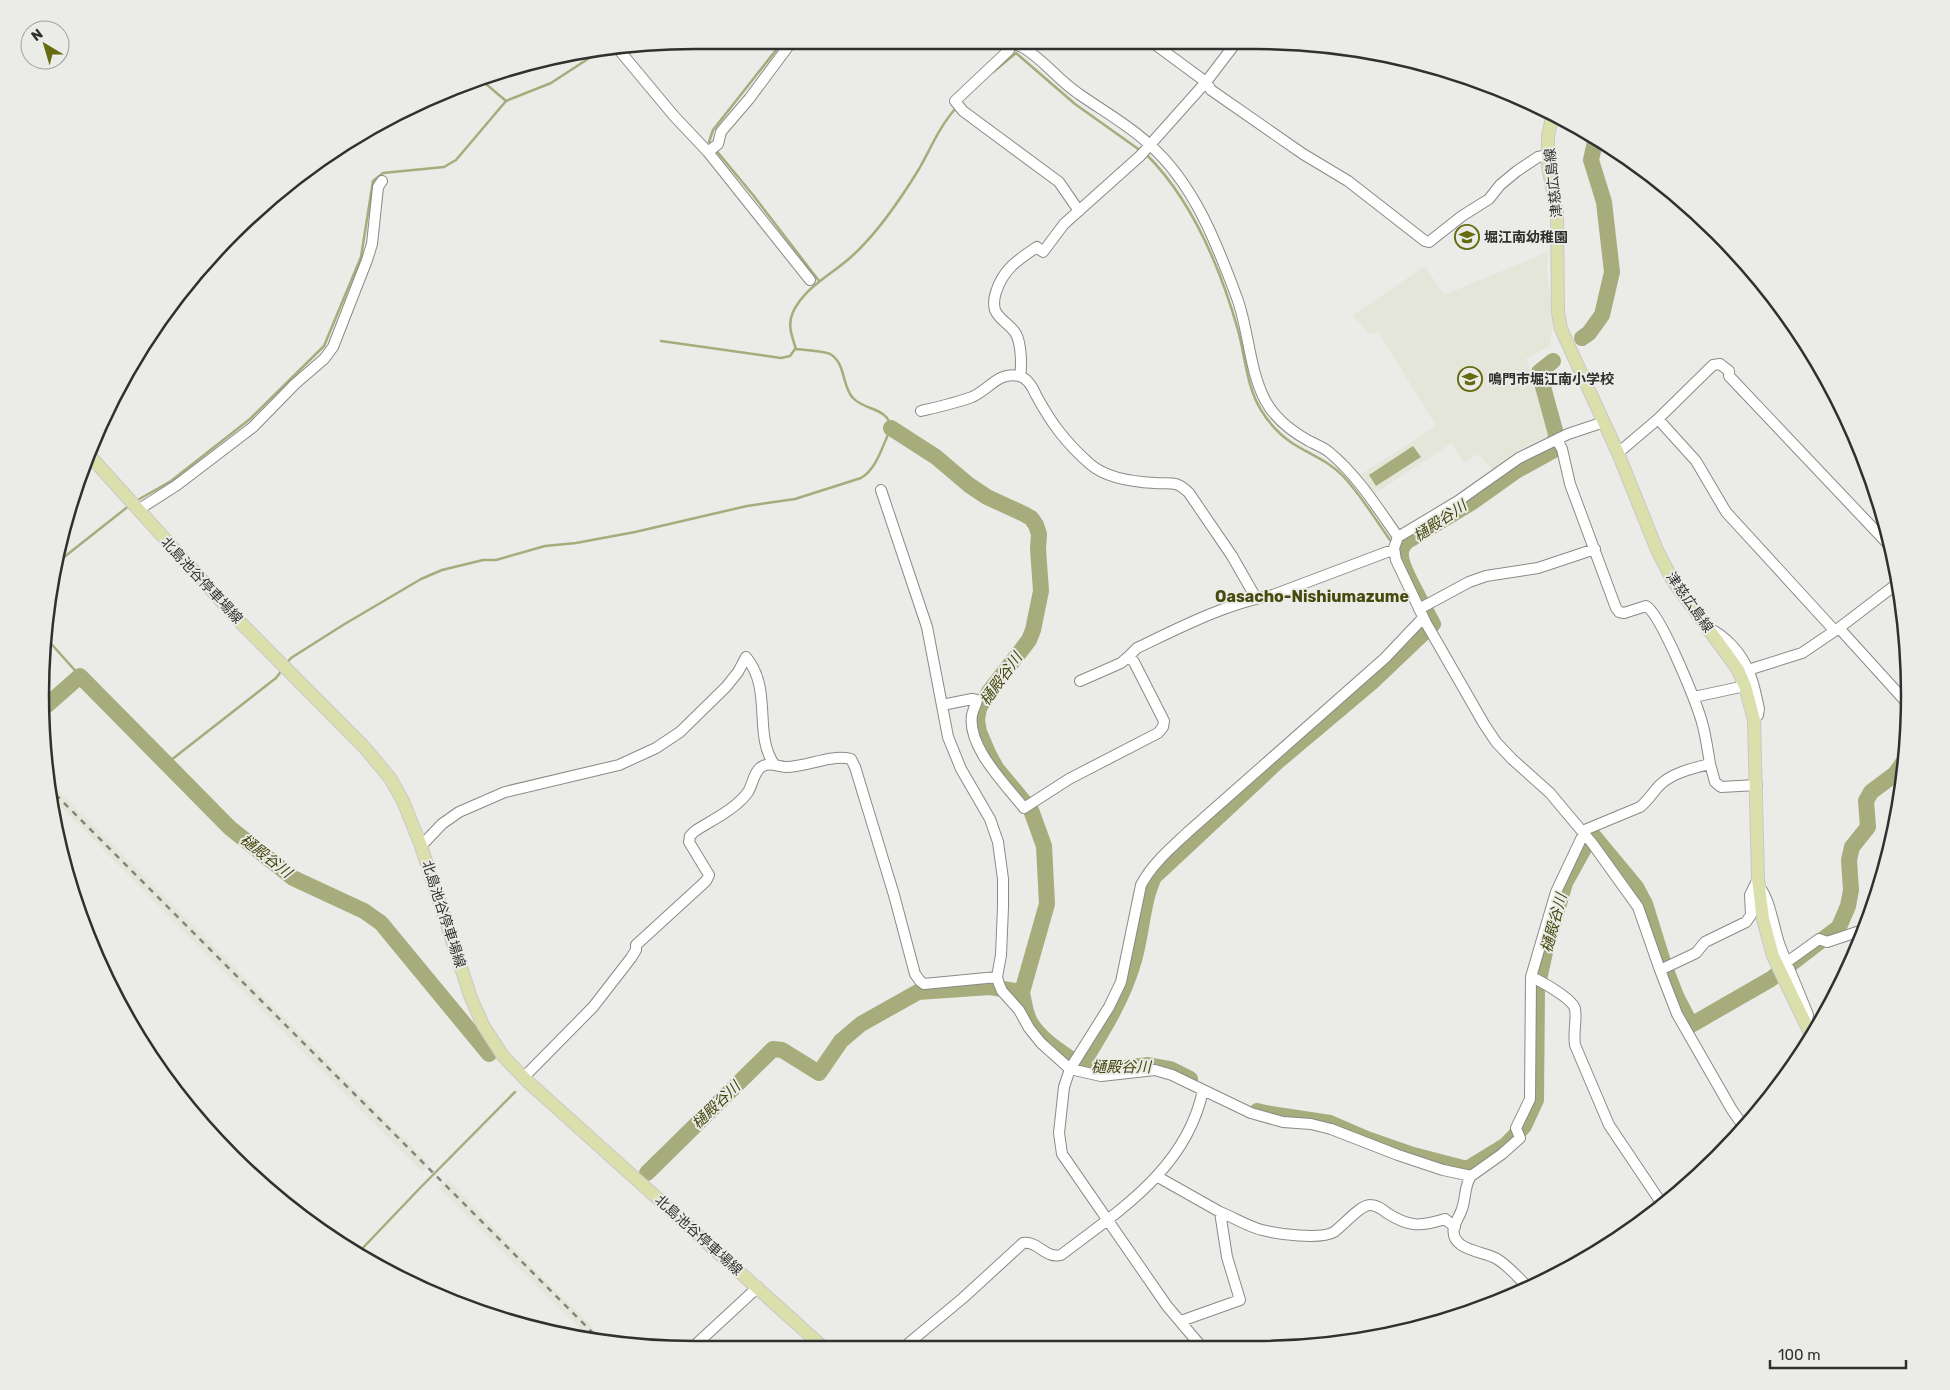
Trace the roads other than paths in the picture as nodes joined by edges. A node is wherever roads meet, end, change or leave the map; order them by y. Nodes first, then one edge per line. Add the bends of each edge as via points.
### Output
1 (786, 49) edge
2 (1003, 49) edge
3 (1026, 49) edge
4 (1161, 49) edge
5 (1231, 49) edge
6 (622, 53) edge
7 (1206, 82) junction
8 (1551, 120) edge
9 (712, 149) junction
10 (1146, 150) junction
11 (1548, 155) junction
12 (382, 181) dead end
13 (1079, 212) junction
14 (810, 280) dead end
15 (1020, 376) junction
16 (921, 411) dead end
17 (1658, 420) junction
18 (1604, 422) junction
19 (1555, 441) junction
20 (1618, 454) junction
21 (93, 461) edge
22 (881, 490) dead end
23 (134, 506) junction
24 (1881, 537) edge
25 (1396, 544) junction
26 (1595, 549) junction
27 (1892, 588) edge
28 (1256, 598) junction
29 (1424, 620) junction
30 (1708, 628) junction
31 (1837, 630) junction
32 (1129, 656) junction
33 (1750, 669) junction
34 (1080, 681) dead end
35 (1745, 686) junction
36 (1901, 696) edge
37 (1694, 697) junction
38 (942, 705) junction
39 (1754, 720) junction
40 (774, 764) junction
41 (1710, 764) junction
42 (1757, 785) junction
43 (1588, 838) junction
44 (421, 846) junction
45 (1759, 883) junction
46 (1856, 932) edge
47 (1787, 962) junction
48 (1660, 970) junction
49 (1536, 979) junction
50 (999, 984) junction
51 (1808, 1029) edge
52 (1073, 1064) junction
53 (524, 1077) junction
54 (1203, 1090) junction
55 (1741, 1121) edge
56 (1467, 1174) junction
57 (1158, 1176) junction
58 (1659, 1199) edge
59 (1220, 1212) junction
60 (1108, 1219) junction
61 (1451, 1224) junction
62 (1523, 1283) edge
63 (758, 1287) junction
64 (1180, 1322) junction
65 (700, 1341) edge
66 (816, 1341) edge
67 (911, 1341) edge
68 (1197, 1341) edge

1 - 9 street via 721,132
2 - 13 street via 955,101 1060,182
3 - 10 street
4 - 7 street
5 - 7 street
6 - 9 street via 674,116
7 - 10 street
7 - 11 street via 1227,101 1348,181 1429,242 1490,199 1500,185 1517,171
8 - 11 main road, 津慈広島線
9 - 14 street
10 - 13 street
10 - 25 street via 1173,167 1218,247 1240,308 1265,400 1278,418 1296,433 1327,450 1344,466 1369,496
11 - 18 main road, 津慈広島線 via 1557,213 1561,329
12 - 23 street via 378,186 372,244 367,260 333,347 324,359 252,427 177,485
13 - 15 street via 1064,224 1043,252 1037,246 1009,266 999,282 993,302 996,312 1016,334
15 - 16 street via 1004,376 975,396
15 - 28 street via 1027,380 1062,437 1101,472 1114,477 1181,485 1232,556
17 - 20 street
17 - 24 street via 1713,366 1720,364
17 - 31 street via 1696,461 1726,512
18 - 19 street
18 - 20 main road, 津慈広島線
19 - 25 street via 1518,458
19 - 26 street via 1562,449 1570,484
20 - 30 main road, 津慈広島線 via 1657,550 1673,580
21 - 23 main road, 北島池谷停車場線
22 - 38 street via 926,628
23 - 44 main road, 北島池谷停車場線 via 242,624 365,748 390,778
25 - 28 street via 1387,552 1273,595
25 - 29 street via 1396,560
26 - 29 street via 1538,568 1469,582
26 - 37 street via 1619,612 1650,608 1661,624
27 - 31 street
28 - 32 street via 1195,620 1137,648
29 - 43 street via 1496,742 1550,793
29 - 52 street via 1195,826 1147,874 1141,885 1121,982
30 - 33 street via 1720,633
30 - 35 main road, 津慈広島線 via 1738,670
31 - 33 street via 1802,653
31 - 36 street
32 - 34 street via 1122,663
32 - 38 street via 1164,721 1163,727 1069,778 1024,808 981,752 972,715 977,700
33 - 39 street via 1759,709
35 - 37 street
35 - 39 main road, 津慈広島線
37 - 41 street
38 - 50 street via 948,737 961,769 990,819 998,842 1003,879
39 - 42 main road, 津慈広島線
40 - 44 street via 767,754 763,698 757,676 746,657 726,687 680,732 656,748 619,764 505,792 459,812
40 - 50 street via 786,767 841,757 851,759 915,974 924,984
40 - 53 street via 762,766 740,800 690,836 689,842 709,875 706,881 636,945 631,958 592,1007
41 - 42 street via 1715,782 1721,787
41 - 43 street via 1669,778 1640,808 1587,829
42 - 45 main road, 津慈広島線
43 - 48 street via 1638,907
43 - 49 street via 1581,839 1560,880
44 - 53 main road, 北島池谷停車場線 via 482,1025 503,1056
45 - 47 street via 1766,894
45 - 48 street via 1750,895 1752,915 1746,922 1705,942 1696,953
45 - 51 main road, 津慈広島線 via 1763,919 1773,956
46 - 47 street via 1827,942 1819,939
47 - 51 street via 1808,1015
48 - 55 street via 1692,1043
49 - 56 street via 1530,1100 1518,1123 1516,1143
49 - 58 street via 1571,1002 1575,1009 1575,1045 1603,1113
50 - 52 street via 1041,1043
52 - 54 street via 1101,1076 1155,1070
52 - 60 street via 1064,1087 1059,1133 1062,1154
53 - 63 main road, 北島池谷停車場線
54 - 56 street via 1251,1113 1283,1122 1331,1128 1442,1170
54 - 57 street via 1200,1107 1187,1136
56 - 61 street via 1462,1210
57 - 59 street
57 - 60 street
59 - 61 street via 1261,1230 1300,1235 1332,1233 1369,1205 1379,1207 1413,1226
59 - 64 street via 1226,1257 1240,1300
60 - 64 street
60 - 67 street via 1055,1257 1036,1244 1023,1243
61 - 62 street via 1459,1242 1468,1249 1496,1258
63 - 65 street
63 - 66 main road, 北島池谷停車場線
64 - 68 street

